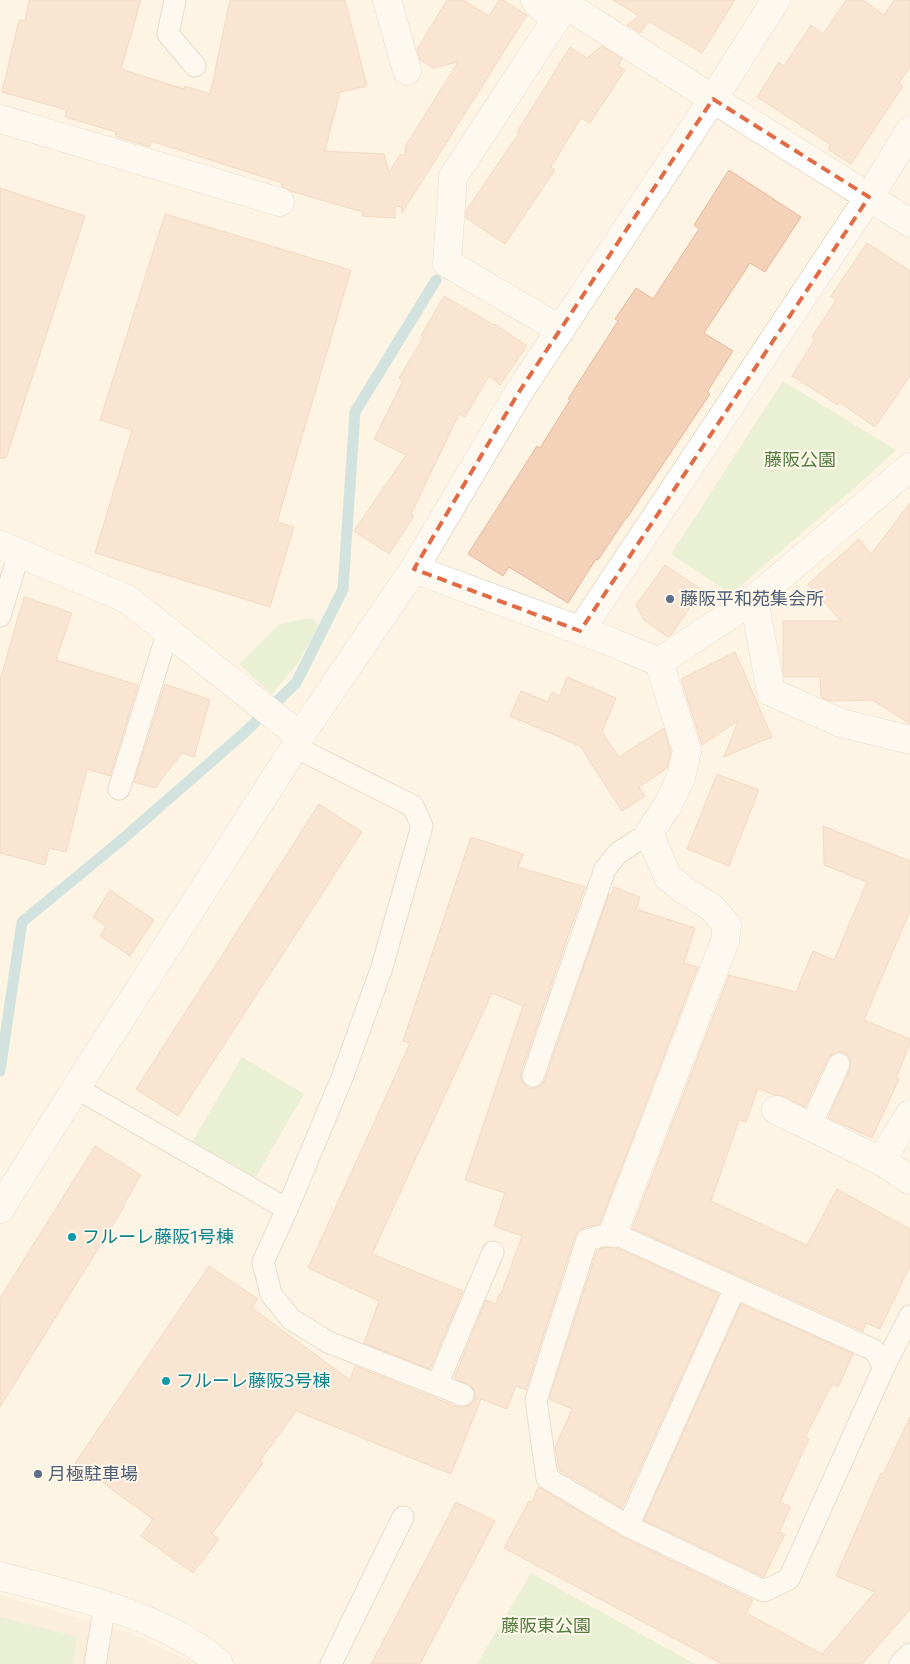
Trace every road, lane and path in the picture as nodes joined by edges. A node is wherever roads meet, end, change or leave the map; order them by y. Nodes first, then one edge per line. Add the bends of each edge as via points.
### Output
1 (175, 0) edge
2 (387, 0) edge
3 (535, 0) edge
4 (776, 0) edge
5 (565, 9) edge
6 (195, 66) dead end
7 (407, 71) dead end
8 (713, 100) junction
9 (0, 119) edge
10 (910, 131) edge
11 (869, 197) junction
12 (280, 202) dead end
13 (910, 223) edge
14 (561, 330) junction
15 (910, 467) edge
16 (9, 549) edge
17 (414, 569) junction
18 (754, 599) junction
19 (0, 616) edge
20 (168, 631) junction
21 (580, 631) junction
22 (659, 662) junction
23 (293, 735) junction
24 (910, 740) edge
25 (119, 790) dead end
26 (649, 833) junction
27 (839, 1064) dead end
28 (533, 1076) dead end
29 (76, 1088) junction
30 (776, 1110) dead end
31 (910, 1114) edge
32 (810, 1127) junction
33 (881, 1161) junction
34 (910, 1180) edge
35 (0, 1209) edge
36 (287, 1209) junction
37 (613, 1233) junction
38 (493, 1252) dead end
39 (735, 1288) junction
40 (910, 1316) edge
41 (884, 1367) junction
42 (437, 1385) junction
43 (463, 1395) dead end
44 (404, 1517) dead end
45 (628, 1526) junction
46 (0, 1576) edge
47 (105, 1605) junction
48 (910, 1654) edge
49 (95, 1664) edge
50 (219, 1664) edge
51 (331, 1664) edge
52 (900, 1664) edge

1 - 6 lane via 168,34
2 - 7 street
3 - 5 street
4 - 8 street
5 - 8 street
5 - 14 street via 453,178 447,263
8 - 11 street
8 - 14 street
9 - 12 street
10 - 11 street
11 - 13 street
11 - 21 street
14 - 17 street via 519,392
15 - 18 street
16 - 19 lane
16 - 20 street via 127,599
17 - 21 street
17 - 23 street
18 - 22 street
18 - 24 street via 771,692 841,723
20 - 23 street
20 - 25 lane
21 - 22 street
22 - 26 street via 687,750 681,777 668,805
23 - 29 street
23 - 36 lane via 413,806 422,826 382,967 342,1078
26 - 28 lane via 618,853 605,869
26 - 37 street via 668,877 712,907 727,924 725,941
27 - 32 lane
29 - 35 street
29 - 36 lane
30 - 32 street
31 - 33 street
32 - 33 street
33 - 34 street
36 - 42 lane via 263,1262 271,1294 291,1320 328,1342
37 - 39 lane
37 - 45 lane via 587,1240 536,1400 547,1478
38 - 42 lane
39 - 41 lane via 874,1350
39 - 45 lane
40 - 41 lane
41 - 45 lane via 789,1579 764,1591
42 - 43 lane
44 - 51 lane
46 - 47 street
47 - 49 lane
47 - 50 street via 160,1625 210,1653
48 - 52 lane

